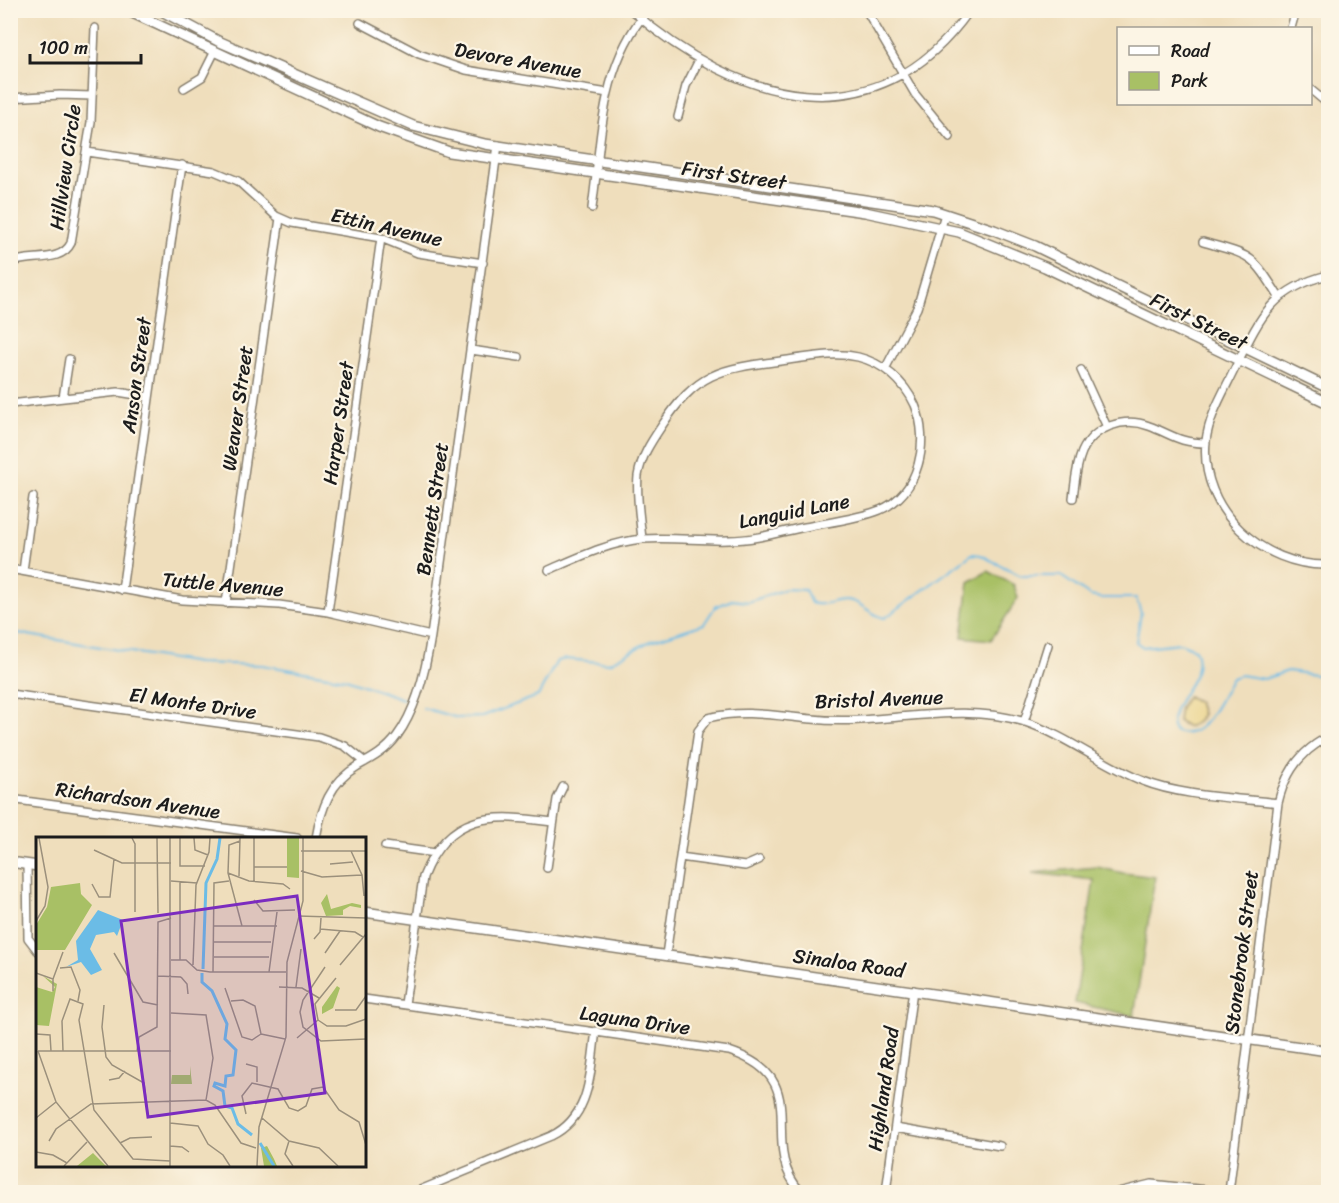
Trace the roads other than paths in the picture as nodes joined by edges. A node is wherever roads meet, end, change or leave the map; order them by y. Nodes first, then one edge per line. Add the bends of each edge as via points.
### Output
1 (126, 10) edge
2 (160, 10) edge
3 (631, 10) edge
4 (648, 10) edge
5 (866, 10) edge
6 (970, 10) edge
7 (1296, 10) edge
8 (137, 13) edge
9 (641, 19) junction
10 (360, 23) dead end
11 (1292, 27) edge
12 (94, 28) dead end
13 (214, 53) junction
14 (699, 60) junction
15 (904, 72) junction
16 (184, 88) dead end
17 (1312, 90) edge
18 (608, 93) junction
19 (92, 96) junction
20 (10, 98) edge
21 (1329, 104) edge
22 (678, 117) dead end
23 (950, 137) dead end
24 (498, 146) junction
25 (87, 152) junction
26 (497, 160) junction
27 (598, 160) junction
28 (182, 165) junction
29 (597, 174) junction
30 (592, 208) dead end
31 (945, 214) junction
32 (280, 218) junction
33 (941, 227) junction
34 (381, 238) junction
35 (1203, 242) dead end
36 (10, 263) edge
37 (483, 263) junction
38 (1329, 275) edge
39 (1279, 297) junction
40 (1245, 348) junction
41 (471, 350) junction
42 (519, 357) dead end
43 (69, 359) dead end
44 (1239, 360) junction
45 (885, 369) junction
46 (1080, 370) dead end
47 (1329, 388) edge
48 (149, 397) junction
49 (63, 398) junction
50 (1329, 403) edge
51 (10, 404) edge
52 (1107, 427) junction
53 (1206, 443) junction
54 (33, 497) dead end
55 (1073, 498) dead end
56 (642, 539) junction
57 (1329, 565) edge
58 (10, 569) edge
59 (549, 570) dead end
60 (23, 571) junction
61 (122, 590) junction
62 (226, 603) junction
63 (328, 612) junction
64 (431, 636) junction
65 (1048, 645) dead end
66 (10, 694) edge
67 (1024, 722) junction
68 (1329, 737) edge
69 (365, 762) junction
70 (563, 787) dead end
71 (10, 798) edge
72 (1278, 803) junction
73 (553, 822) junction
74 (290, 837) edge
75 (316, 837) edge
76 (385, 846) dead end
77 (435, 853) junction
78 (680, 857) junction
79 (759, 860) dead end
80 (10, 862) edge
81 (32, 865) edge
82 (547, 868) dead end
83 (366, 912) edge
84 (417, 918) junction
85 (36, 948) edge
86 (666, 955) junction
87 (913, 990) junction
88 (366, 999) edge
89 (405, 1004) junction
90 (596, 1031) junction
91 (1246, 1039) junction
92 (1329, 1051) edge
93 (895, 1128) junction
94 (1000, 1146) dead end
95 (798, 1190) edge
96 (416, 1192) edge
97 (789, 1192) edge
98 (886, 1192) edge
99 (1118, 1192) edge
100 (1227, 1192) edge

1 - 8 main road, First Street
2 - 24 main road, First Street via 218,41 413,126
3 - 9 street
4 - 9 street
5 - 15 street
6 - 15 street via 935,50
7 - 11 street
8 - 13 main road, First Street
9 - 14 street via 665,40
9 - 18 street via 619,53
10 - 18 street, Devore Avenue via 419,54 466,70
12 - 19 street, Hillview Circle
13 - 16 street via 202,77
13 - 26 main road, First Street via 408,139 449,152
14 - 15 street via 752,86 803,96 854,92
14 - 22 street via 686,86
15 - 23 street via 915,94
17 - 21 street
18 - 27 street
19 - 20 street
19 - 25 street, Hillview Circle
24 - 26 street, Bennett Street
24 - 27 main road, First Street
25 - 28 street, Ettin Avenue
25 - 36 street, Hillview Circle via 68,248 59,255
26 - 29 main road, First Street
26 - 37 street, Bennett Street
27 - 29 street
27 - 31 main road, First Street via 886,201
28 - 32 street, Ettin Avenue via 232,178
28 - 48 street, Anson Street
29 - 30 street
29 - 33 main road, First Street via 874,213
31 - 33 street
31 - 40 main road, First Street via 1035,246
32 - 34 street, Ettin Avenue via 305,227
32 - 62 street, Weaver Street
33 - 44 main road, First Street via 1009,250
33 - 45 street via 917,308
34 - 37 street, Ettin Avenue via 418,253
34 - 63 street, Harper Street
35 - 39 street via 1247,256 1262,270
37 - 41 street, Bennett Street
38 - 39 street via 1307,280
39 - 40 street via 1261,316
40 - 44 street
40 - 47 main road, First Street
41 - 42 street
41 - 64 street, Bennett Street
43 - 49 street
44 - 50 main road, First Street
44 - 53 street via 1212,416
45 - 56 street via 859,357 831,355 736,366 698,382 676,404 643,458 637,488
45 - 56 street, Languid Lane via 911,397 922,436 915,475 891,503 868,514 747,539
46 - 52 street
48 - 49 street via 118,392
48 - 61 street, Anson Street
49 - 51 street
52 - 53 street via 1139,423 1178,441
52 - 55 street via 1092,437 1082,452
53 - 57 street via 1214,491 1240,531 1282,558
54 - 60 street
56 - 59 street, Languid Lane via 605,547
58 - 60 street, Tuttle Avenue
60 - 61 street, Tuttle Avenue
61 - 62 street, Tuttle Avenue
62 - 63 street, Tuttle Avenue
63 - 64 street, Tuttle Avenue
64 - 69 street, Bennett Street via 423,675 405,724 388,747
65 - 67 street
66 - 69 street, El Monte Drive via 319,737 345,747
67 - 72 street, Bristol Avenue via 1146,782
67 - 78 street, Bristol Avenue via 950,712 823,719 769,713 708,718 698,731
68 - 72 street, Stonebrook Street via 1302,754 1291,768
69 - 75 street, Bennett Street via 344,776 329,794
70 - 73 street
71 - 74 street, Richardson Avenue
72 - 91 street, Stonebrook Street
73 - 77 street via 508,816 482,819 455,832
73 - 82 street
76 - 77 street
77 - 84 street via 423,877
78 - 79 street via 745,866
78 - 86 street, Bristol Avenue
80 - 81 main road
81 - 85 street via 28,938
83 - 84 main road, Sinaloa Road
84 - 86 main road, Sinaloa Road
84 - 89 street
86 - 87 main road, Sinaloa Road
87 - 91 main road, Sinaloa Road
87 - 93 street, Highland Road
88 - 89 street, Laguna Drive
89 - 90 street, Laguna Drive
90 - 95 street, Laguna Drive via 729,1051 758,1065 780,1097 781,1155
90 - 96 street via 585,1101 568,1126
91 - 92 main road, Sinaloa Road
91 - 100 street, Stonebrook Street
93 - 94 street
93 - 98 street, Highland Road
95 - 97 street
99 - 100 street via 1151,1184

